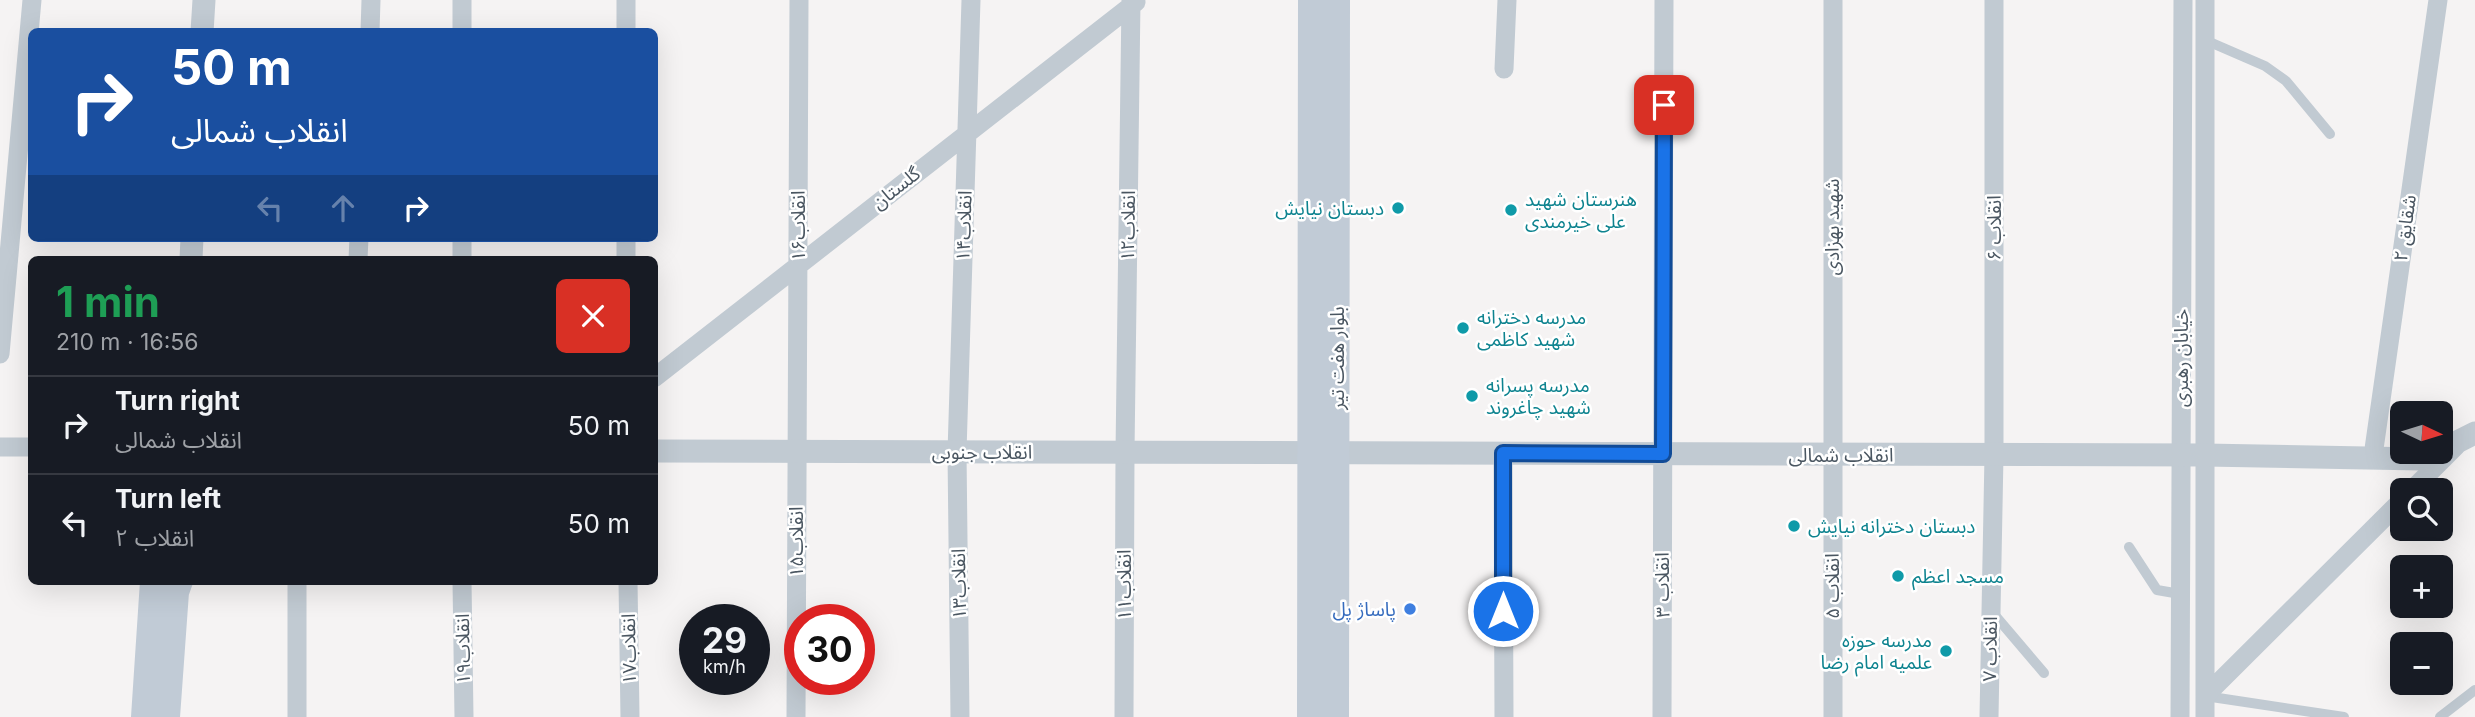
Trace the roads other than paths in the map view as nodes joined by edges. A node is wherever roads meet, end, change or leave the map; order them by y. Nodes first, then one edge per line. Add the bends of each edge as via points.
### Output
1 (32, 0) edge
2 (204, 0) edge
3 (371, 0) edge
4 (462, 0) edge
5 (626, 0) edge
6 (799, 0) edge
7 (971, 0) edge
8 (1311, 0) edge
9 (1337, 0) edge
10 (1507, 0) edge
11 (1664, 0) edge
12 (1833, 0) edge
13 (1994, 0) edge
14 (2183, 0) edge
15 (2205, 0) edge
16 (2438, 0) edge
17 (1133, 2) edge
18 (29, 28) edge
19 (202, 28) edge
20 (370, 28) edge
21 (462, 28) edge
22 (626, 28) edge
23 (2205, 40) junction
24 (28, 44) edge
25 (1504, 69) dead end
26 (967, 132) junction
27 (2330, 134) dead end
28 (797, 266) junction
29 (0, 354) edge
30 (658, 375) edge
31 (0, 447) edge
32 (28, 447) edge
33 (658, 451) edge
34 (797, 451) junction
35 (957, 452) junction
36 (1125, 452) junction
37 (1310, 453) junction
38 (1336, 453) junction
39 (1503, 453) junction
40 (1663, 454) junction
41 (1832, 455) junction
42 (1994, 455) junction
43 (2181, 455) junction
44 (2205, 455) junction
45 (2373, 456) junction
46 (2390, 457) edge
47 (2436, 464) edge
48 (2423, 478) edge
49 (2390, 512) edge
50 (2129, 547) dead end
51 (153, 585) edge
52 (179, 585) edge
53 (297, 585) edge
54 (462, 585) edge
55 (628, 585) edge
56 (2180, 594) junction
57 (1990, 610) junction
58 (2044, 673) dead end
59 (2475, 690) edge
60 (2205, 696) junction
61 (144, 717) edge
62 (167, 717) edge
63 (297, 717) edge
64 (464, 717) edge
65 (630, 717) edge
66 (796, 717) edge
67 (960, 717) edge
68 (1124, 717) edge
69 (1310, 717) edge
70 (1336, 717) edge
71 (1504, 717) edge
72 (1662, 717) edge
73 (1833, 717) edge
74 (1989, 717) edge
75 (2179, 717) edge
76 (2205, 717) edge
77 (2344, 717) edge
78 (2440, 717) edge

1 - 18 street
2 - 19 street
3 - 20 street
4 - 21 street
5 - 22 street
6 - 28 street, انقلاب۱۶
7 - 26 street, انقلاب۱۴
8 - 37 main road, بلوار هفت تیر
9 - 38 main road, بلوار هفت تیر
10 - 25 street
11 - 40 street, انقلاب ۳
12 - 41 street, شهید بهزادی
13 - 42 street, انقلاب ۶
14 - 43 street, خیابان رهبری
15 - 23 street, خیابان رهبری
16 - 45 street, شقایق ۲
17 - 26 street, گلستان
17 - 36 street, انقلاب۱۲
23 - 27 lane via 2266,66 2286,81
23 - 44 street, خیابان رهبری
24 - 29 street
26 - 28 street, گلستان
26 - 35 street, انقلاب۱۴
28 - 30 street, گلستان
28 - 34 street, انقلاب۱۶
31 - 32 street
33 - 34 street, انقلاب جنوبی
34 - 35 street, انقلاب جنوبی
34 - 66 street, انقلاب۱۵
35 - 36 street, انقلاب جنوبی
35 - 67 street, انقلاب۱۳
36 - 37 street, انقلاب جنوبی
36 - 68 street, انقلاب۱۱
37 - 38 street, انقلاب شمالی
37 - 69 main road, بلوار هفت تیر
38 - 39 street, انقلاب شمالی
38 - 70 main road, بلوار هفت تیر
39 - 40 street, انقلاب شمالی
39 - 71 street
40 - 41 street, انقلاب شمالی
40 - 72 street, انقلاب ۳
41 - 42 street, انقلاب شمالی
41 - 73 street, انقلاب ۵
42 - 43 street, انقلاب شمالی
42 - 57 street, انقلاب ۷
43 - 44 street, انقلاب شمالی
43 - 56 street, خیابان رهبری
44 - 45 street, انقلاب شمالی
44 - 60 street, خیابان رهبری
45 - 46 street, انقلاب شمالی
47 - 48 street
49 - 60 street
50 - 56 lane via 2157,590
51 - 61 main road
52 - 62 main road
53 - 63 street
54 - 64 street, انقلاب۱۹
55 - 65 street, انقلاب۱۷
56 - 75 street, خیابان رهبری
57 - 58 lane
57 - 74 street, انقلاب ۷
59 - 78 lane
60 - 76 street, خیابان رهبری
60 - 77 lane

